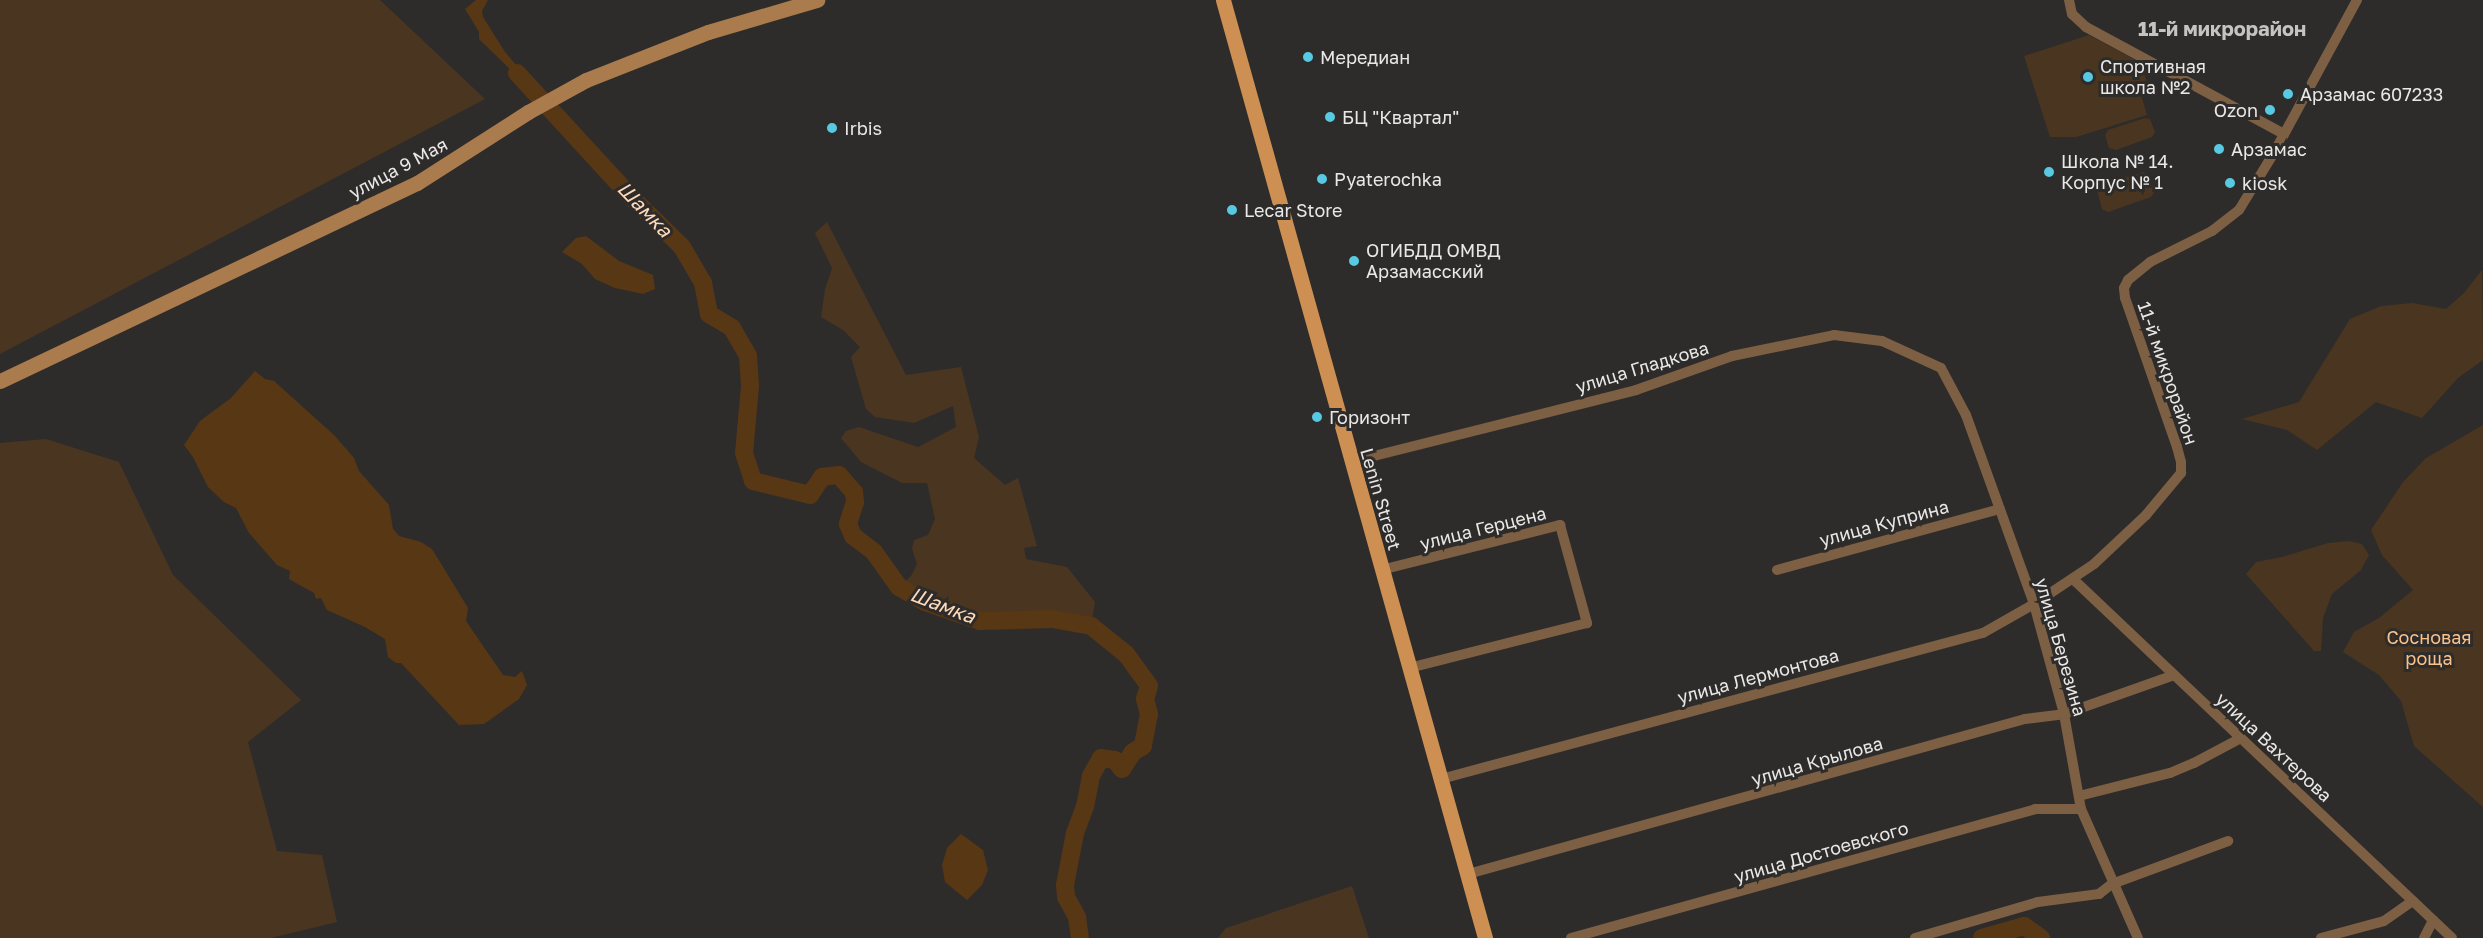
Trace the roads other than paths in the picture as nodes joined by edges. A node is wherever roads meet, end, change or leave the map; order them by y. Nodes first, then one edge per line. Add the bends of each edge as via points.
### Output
1 (817, 0) edge
2 (1223, 0) edge
3 (2069, 0) edge
4 (2357, 0) edge
5 (2284, 134) junction
6 (1941, 368) joint
7 (0, 381) edge
8 (1350, 462) junction
9 (2000, 509) junction
10 (1381, 570) junction
11 (1777, 570) dead end
12 (2073, 579) junction
13 (2034, 604) junction
14 (1409, 668) junction
15 (2174, 675) junction
16 (2064, 714) junction
17 (2241, 738) junction
18 (1441, 779) junction
19 (2079, 796) junction
20 (2081, 809) junction
21 (2228, 841) dead end
22 (1468, 874) junction
23 (2112, 884) junction
24 (2413, 901) junction
25 (2433, 920) junction
26 (1485, 938) edge
27 (1571, 938) edge
28 (1915, 938) edge
29 (2138, 938) edge
30 (2321, 938) edge
31 (2424, 938) edge
32 (2452, 938) edge

1 - 7 main road, улица 9 Мая via 708,32 625,63 528,112 417,183
2 - 8 main road, Lenin Street
3 - 5 street via 2072,14 2086,27
4 - 5 street, 11-й микрорайон
5 - 12 street, 11-й микрорайон via 2233,215 2212,231 2150,262 2124,288 2177,447 2181,473 2146,515
6 - 8 street, улица Гладкова via 1882,341 1834,335 1732,356 1635,390
6 - 9 street, улица Березина via 1966,415
8 - 10 main road, Lenin Street
9 - 11 street, улица Куприна
9 - 13 street, улица Березина
10 - 14 main road, Lenin Street
10 - 14 street, улица Герцена via 1560,525 1587,623
12 - 13 street, улица Лермонтова
12 - 15 street, улица Вахтерова
13 - 16 street, улица Березина
13 - 18 street, улица Лермонтова via 1983,633
14 - 18 main road, Lenin Street
15 - 16 street, улица Крылова
15 - 17 street, улица Вахтерова
16 - 19 street, улица Березина
16 - 22 street, улица Крылова via 2025,719
17 - 19 street via 2170,772
17 - 24 street, улица Вахтерова
18 - 22 main road, Lenin Street
19 - 20 street, улица Березина
20 - 23 street, улица Березина
20 - 27 street, улица Достоевского via 2035,809
21 - 23 street
22 - 26 main road, Lenin Street
23 - 28 street via 2099,894 2038,902
23 - 29 street, улица Березина
24 - 25 street, улица Вахтерова
24 - 30 street via 2384,921
25 - 31 street
25 - 32 street, улица Вахтерова

